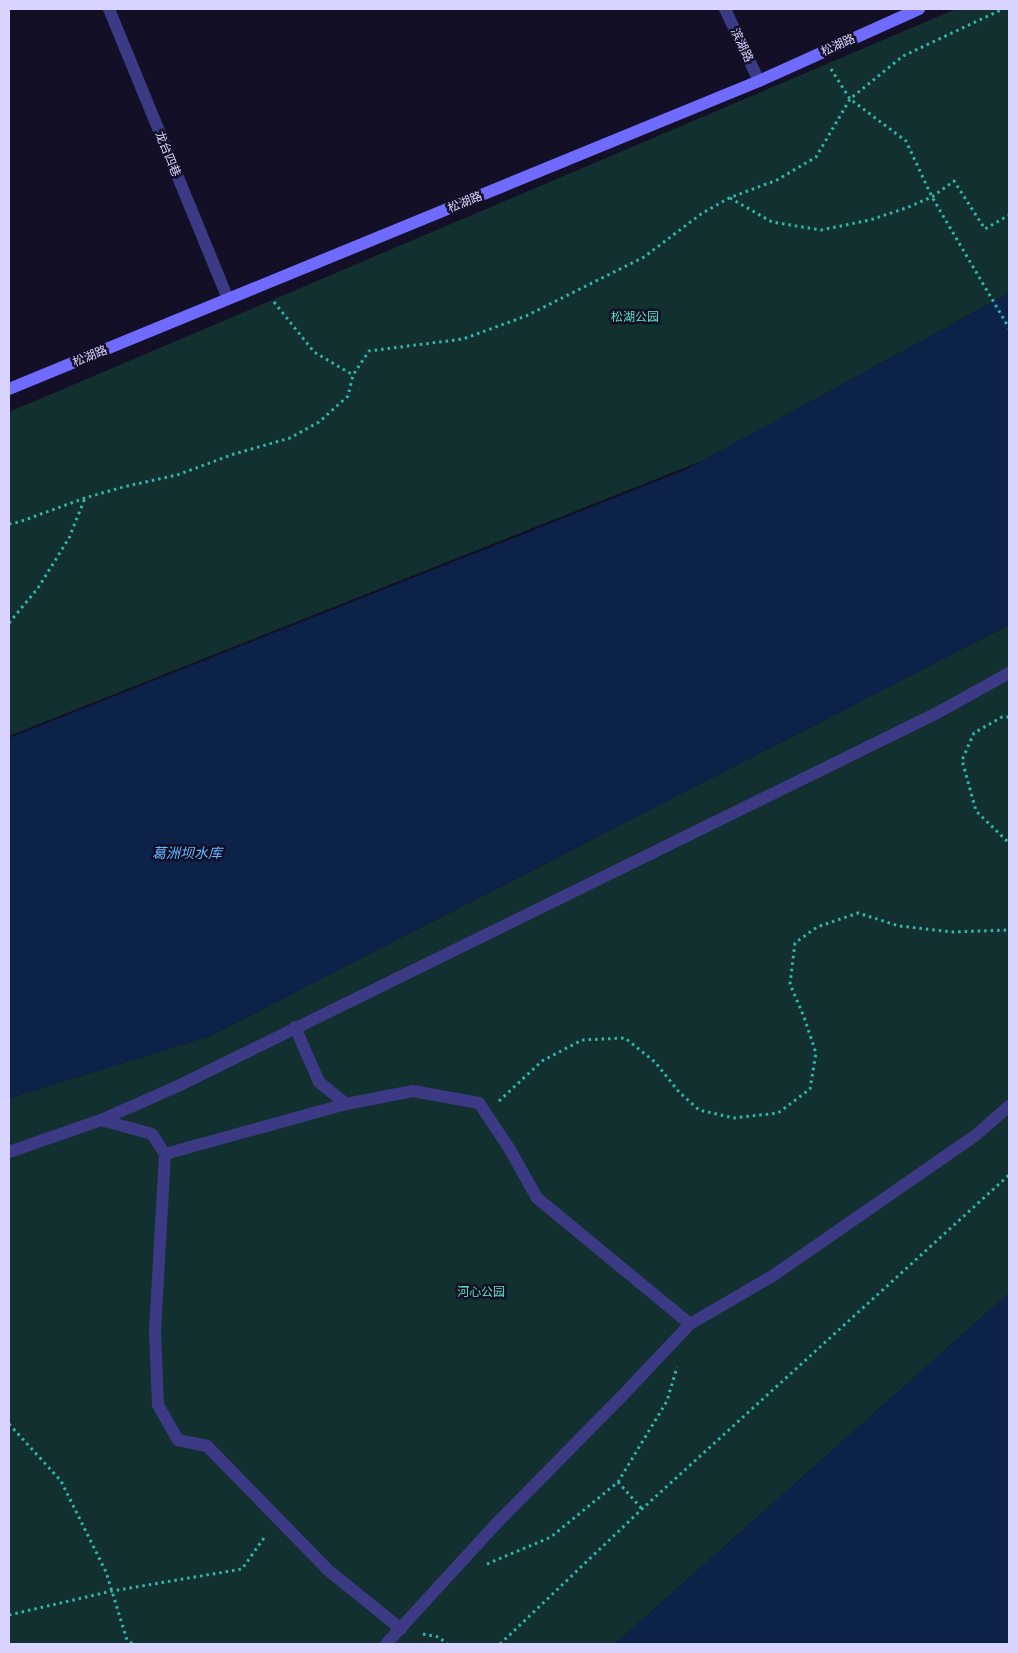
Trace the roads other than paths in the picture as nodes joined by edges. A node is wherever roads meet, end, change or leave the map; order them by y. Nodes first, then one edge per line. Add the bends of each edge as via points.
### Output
1 (109, 9) edge
2 (725, 9) edge
3 (919, 9) edge
4 (759, 81) junction
5 (228, 300) junction
6 (9, 389) edge
7 (1009, 673) edge
8 (295, 1027) junction
9 (346, 1104) junction
10 (1009, 1106) edge
11 (101, 1120) junction
12 (9, 1152) edge
13 (165, 1154) junction
14 (690, 1324) junction
15 (400, 1629) junction
16 (386, 1644) edge

1 - 5 street, 龙台四巷
2 - 4 street, 滨湖路
3 - 4 main road, 松湖路
4 - 5 main road, 松湖路
5 - 6 main road, 松湖路
7 - 8 street via 937,713
8 - 9 street via 319,1082
8 - 11 street via 178,1086
9 - 13 street
9 - 14 street via 414,1090 479,1103 537,1198
10 - 14 street via 976,1135 782,1269
11 - 12 street
11 - 13 street via 152,1134
13 - 15 street via 155,1331 158,1406 178,1440 207,1446 328,1570
14 - 15 street via 495,1525
15 - 16 street

